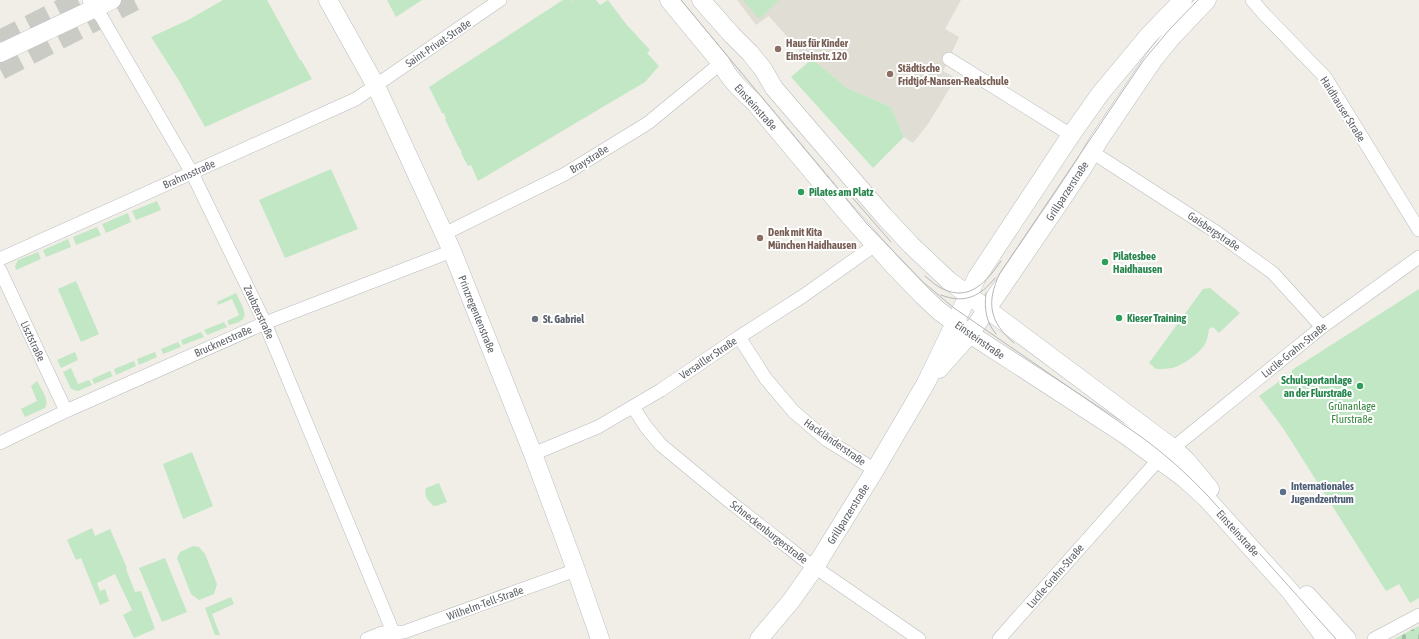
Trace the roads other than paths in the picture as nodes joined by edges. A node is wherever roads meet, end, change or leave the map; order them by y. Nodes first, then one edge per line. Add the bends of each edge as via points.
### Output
1 (112, 0) edge
2 (328, 0) edge
3 (500, 0) edge
4 (669, 0) edge
5 (701, 0) edge
6 (1183, 0) edge
7 (1207, 0) edge
8 (1252, 0) edge
9 (92, 4) edge
10 (0, 53) edge
11 (950, 59) dead end
12 (721, 63) junction
13 (376, 86) junction
14 (1071, 135) junction
15 (1092, 152) junction
16 (192, 173) junction
17 (1419, 230) edge
18 (444, 234) junction
19 (875, 245) junction
20 (452, 251) junction
21 (1419, 257) edge
22 (0, 259) edge
23 (0, 270) edge
24 (968, 295) junction
25 (988, 309) junction
26 (265, 322) junction
27 (954, 322) junction
28 (1322, 327) junction
29 (970, 334) junction
30 (739, 337) junction
31 (926, 383) junction
32 (633, 407) junction
33 (66, 411) junction
34 (0, 444) edge
35 (533, 454) junction
36 (1166, 454) junction
37 (875, 470) junction
38 (815, 567) junction
39 (576, 570) junction
40 (1419, 614) edge
41 (394, 635) edge
42 (366, 639) edge
43 (600, 639) edge
44 (759, 639) edge
45 (919, 639) edge
46 (999, 639) edge
47 (1326, 639) edge
48 (1347, 639) edge
49 (1374, 639) edge

1 - 9 main road
2 - 13 main road, Prinzregentenstraße
3 - 13 street, Saint-Privat-Straße
4 - 12 main road, Einsteinstraße
5 - 24 main road, Einsteinstraße via 750,53 774,88 888,221 931,265
6 - 14 main road, Grillparzerstraße via 1128,59
7 - 15 main road, Grillparzerstraße via 1154,59
8 - 17 street, Haidhauser Straße via 1324,77
9 - 10 main road
9 - 16 street, Zaubzerstraße
11 - 14 street
12 - 18 street, Braystraße via 648,123 565,174
12 - 19 main road, Einsteinstraße via 726,73 755,103
13 - 16 street, Brahmsstraße via 356,98
13 - 18 main road, Prinzregentenstraße
14 - 24 main road, Grillparzerstraße via 976,277
15 - 25 main road, Grillparzerstraße
15 - 28 street, Gaisbergstraße via 1273,272
16 - 22 street, Brahmsstraße
16 - 26 street, Zaubzerstraße
18 - 20 main road, Prinzregentenstraße
19 - 27 main road, Einsteinstraße via 922,296
19 - 30 street, Versailler Straße via 804,296
20 - 26 street, Brucknerstraße
20 - 35 main road, Prinzregentenstraße
21 - 28 street, Lucile-Grahn-Straße
23 - 33 street, Lisztstraße
24 - 25 main road, Einsteinstraße
24 - 27 main road, Grillparzerstraße
25 - 29 main road, Grillparzerstraße
25 - 36 main road, Einsteinstraße
26 - 33 street, Brucknerstraße
26 - 41 street, Zaubzerstraße
27 - 29 main road, Einsteinstraße
27 - 31 main road, Grillparzerstraße
28 - 36 street, Lucile-Grahn-Straße
29 - 31 main road, Grillparzerstraße
29 - 36 main road, Einsteinstraße
30 - 32 street, Versailler Straße
30 - 37 street, Hackländerstraße via 766,379 794,412 827,440
31 - 37 main road, Grillparzerstraße
32 - 35 street, Versailler Straße via 598,427
32 - 38 street, Schneckenburgerstraße via 661,445
33 - 34 street, Brucknerstraße
35 - 39 main road, Prinzregentenstraße
36 - 46 street, Lucile-Grahn-Straße
36 - 47 main road, Einsteinstraße via 1184,478 1222,515 1290,591
36 - 48 main road, Einsteinstraße via 1186,460
37 - 38 main road, Grillparzerstraße
38 - 44 main road, Grillparzerstraße
38 - 45 street, Schneckenburgerstraße
39 - 41 street, Wilhelm-Tell-Straße
39 - 43 main road, Prinzregentenstraße
40 - 49 street
41 - 42 street, Wilhelm-Tell-Straße via 382,633

